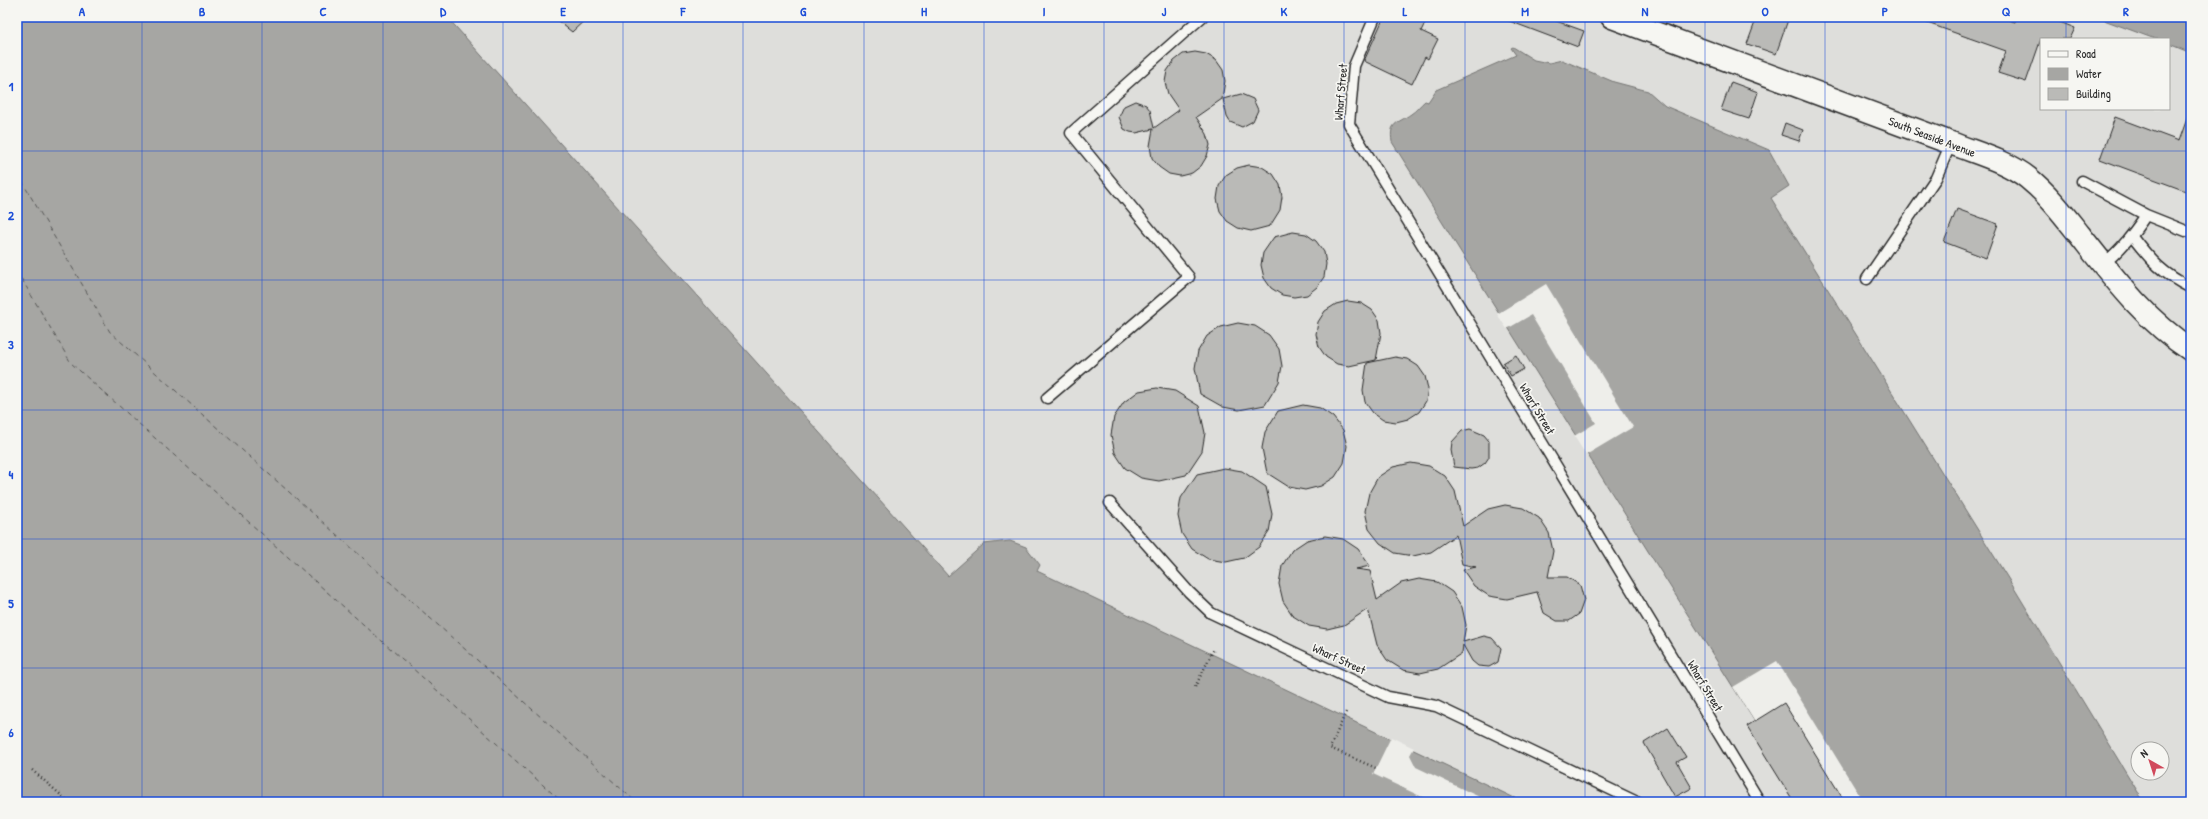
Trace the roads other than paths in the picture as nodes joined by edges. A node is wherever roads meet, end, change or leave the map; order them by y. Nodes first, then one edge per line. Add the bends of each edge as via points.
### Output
1 (1202, 17) edge
2 (1375, 17) edge
3 (1617, 18) edge
4 (1951, 144) junction
5 (2082, 181) dead end
6 (2146, 215) junction
7 (2191, 233) edge
8 (2132, 236) junction
9 (2103, 264) junction
10 (1867, 278) dead end
11 (2191, 288) edge
12 (2191, 350) edge
13 (1047, 398) dead end
14 (1110, 503) dead end
15 (1637, 802) edge
16 (1760, 802) edge

1 - 13 lane via 1070,133 1190,277
2 - 16 lane, Wharf Street via 1354,66 1349,124
3 - 4 street, South Seaside Avenue
4 - 9 street, South Seaside Avenue via 2005,165 2028,178 2066,217
4 - 10 lane via 1936,178
5 - 6 lane
6 - 7 lane
6 - 8 lane
8 - 9 lane
8 - 11 lane via 2153,263
9 - 12 street, South Seaside Avenue via 2122,289 2151,319
14 - 15 lane, Wharf Street via 1189,592 1211,613 1388,697 1436,706

